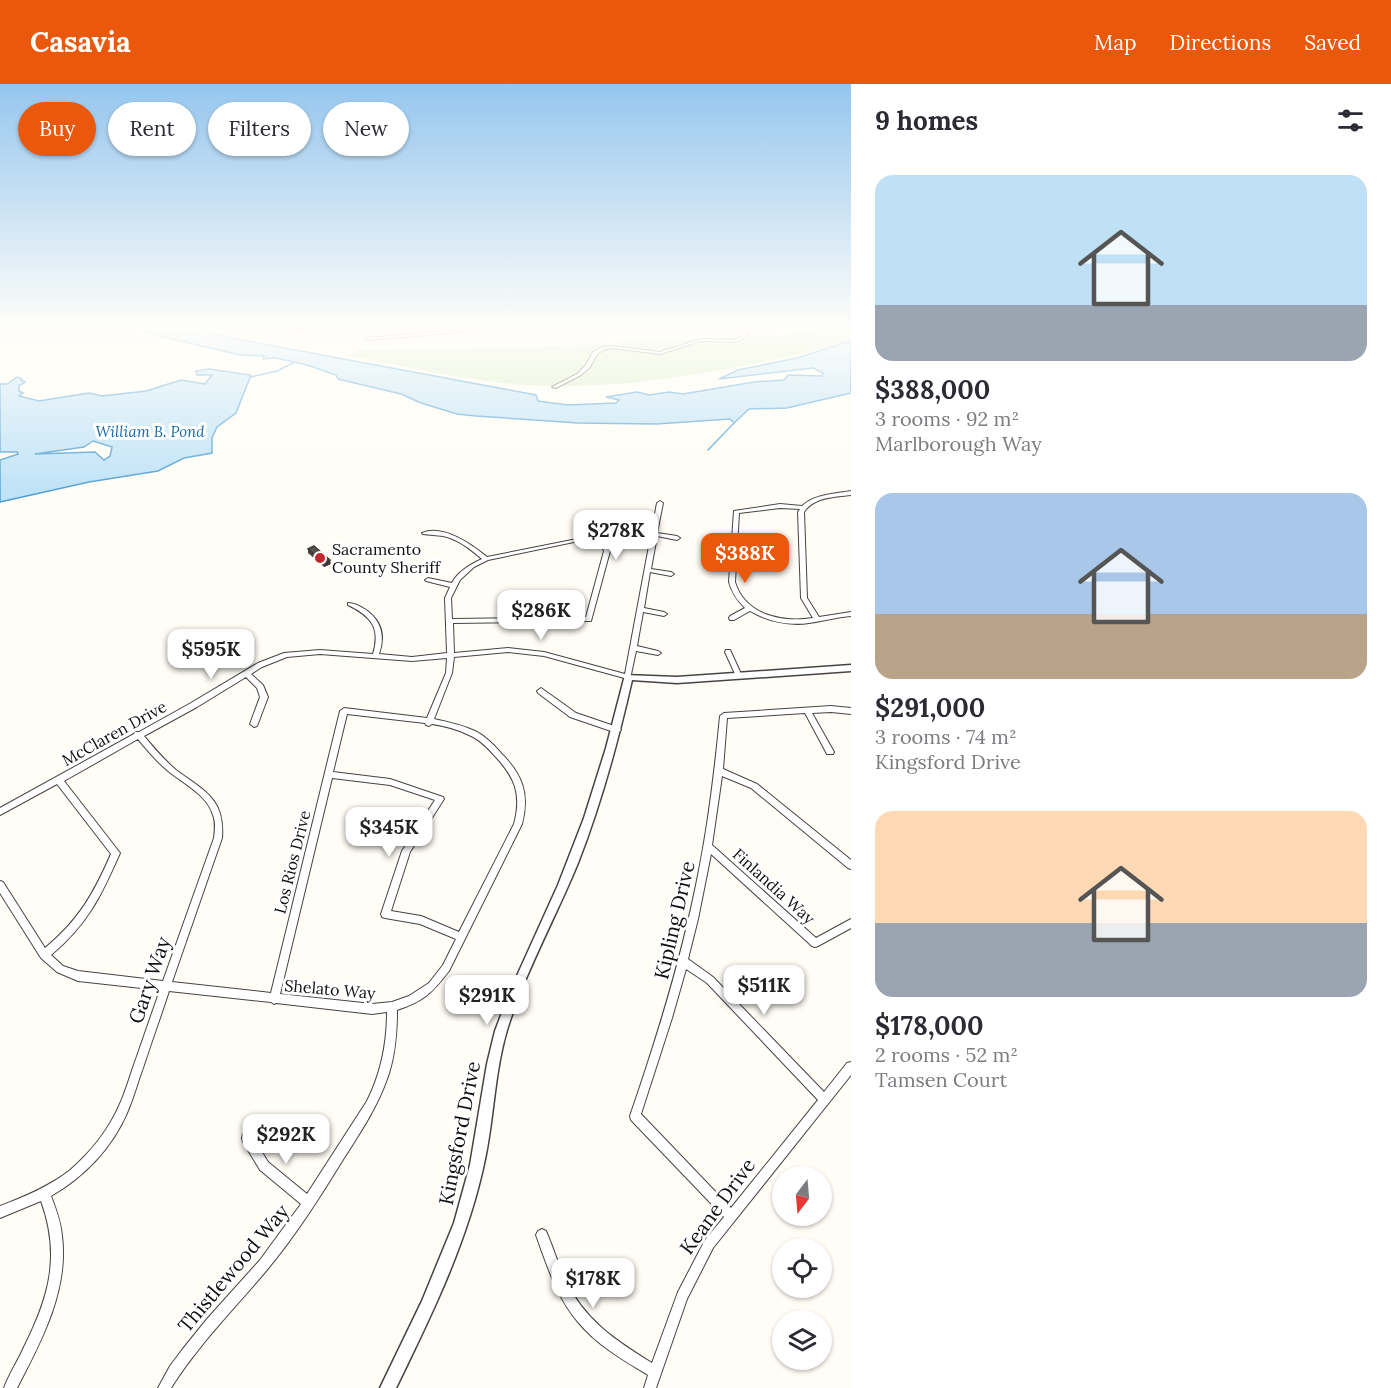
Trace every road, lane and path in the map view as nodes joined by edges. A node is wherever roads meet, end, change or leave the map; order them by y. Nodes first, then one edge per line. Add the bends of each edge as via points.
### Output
1 (851, 493) edge
2 (660, 503) dead end
3 (803, 508) junction
4 (425, 533) dead end
5 (655, 534) junction
6 (677, 538) dead end
7 (486, 560) junction
8 (648, 570) junction
9 (671, 574) dead end
10 (428, 580) dead end
11 (452, 585) junction
12 (535, 597) dead end
13 (350, 604) dead end
14 (750, 608) junction
15 (641, 610) junction
16 (664, 614) dead end
17 (851, 614) edge
18 (732, 618) dead end
19 (817, 618) junction
20 (538, 620) junction
21 (449, 621) junction
22 (633, 648) junction
23 (728, 652) dead end
24 (657, 653) dead end
25 (451, 656) junction
26 (375, 657) junction
27 (851, 668) edge
28 (246, 673) junction
29 (739, 676) junction
30 (628, 677) junction
31 (541, 691) dead end
32 (807, 711) junction
33 (851, 711) edge
34 (429, 723) junction
35 (254, 724) dead end
36 (617, 730) junction
37 (340, 732) joint
38 (138, 734) junction
39 (830, 752) dead end
40 (719, 771) junction
41 (329, 776) junction
42 (58, 779) junction
43 (0, 812) edge
44 (709, 847) junction
45 (851, 865) edge
46 (0, 885) edge
47 (851, 923) edge
48 (462, 937) junction
49 (44, 955) junction
50 (684, 962) junction
51 (166, 986) junction
52 (274, 999) junction
53 (392, 1007) junction
54 (851, 1067) edge
55 (824, 1099) junction
56 (247, 1138) dead end
57 (45, 1195) junction
58 (309, 1203) junction
59 (0, 1212) edge
60 (730, 1215) junction
61 (542, 1235) dead end
62 (655, 1372) junction
63 (10, 1388) edge
64 (164, 1388) edge
65 (388, 1388) edge
66 (650, 1388) edge

1 - 3 street via 817,499
2 - 5 street
3 - 14 street via 780,506 736,512 733,588
3 - 19 street via 804,598
4 - 7 street via 458,537
5 - 6 street
5 - 8 street
7 - 11 street via 472,566
7 - 20 street via 600,534 606,551 589,619
8 - 9 street
8 - 15 street
10 - 11 street
11 - 21 street
12 - 20 street
13 - 26 street via 363,610 377,626 380,640
14 - 18 street
14 - 19 street via 783,620 801,622
15 - 16 street
15 - 22 street
17 - 19 street
20 - 21 street
21 - 25 street
22 - 24 street
22 - 30 street
23 - 29 street
25 - 26 street, McClaren Drive
25 - 30 street, McClaren Drive via 494,650 529,652
25 - 34 street via 449,673
26 - 28 street, McClaren Drive via 297,653 270,660
27 - 29 street
28 - 35 street via 264,697
28 - 38 street, McClaren Drive
29 - 30 street via 669,680
30 - 36 street, Kingsford Drive
31 - 36 street via 573,715
32 - 33 street, Kipling Drive
32 - 39 street
32 - 40 street, Kipling Drive via 724,716
34 - 37 street, Shelato Way via 344,711
34 - 48 street, Shelato Way via 463,729 489,745 512,770 522,796 518,824
36 - 65 street, Kingsford Drive via 573,861 501,1030 477,1164 456,1239
37 - 41 street, Los Rios Drive
38 - 42 street, McClaren Drive
38 - 51 street, Gary Way via 163,762 208,797 218,813 218,838
40 - 44 street, Kipling Drive
40 - 45 street via 754,786
41 - 48 street via 390,782 440,799 406,851 385,914 421,921
41 - 52 street, Los Rios Drive
42 - 43 street, McClaren Drive
42 - 49 street via 116,853 89,911
44 - 47 street, Finlandia Way via 815,943
44 - 50 street, Kipling Drive
46 - 49 street, Shelato Way
48 - 53 street, Shelato Way via 432,986 412,1000
49 - 51 street, Shelato Way via 72,974
50 - 55 street via 710,980
50 - 60 street, Kipling Drive via 635,1116
51 - 52 street, Shelato Way
51 - 57 street, Gary Way via 115,1126 79,1171
52 - 53 street, Shelato Way via 366,1009
53 - 58 street, Thistlewood Way via 392,1045 381,1085
54 - 55 street, Keane Drive
55 - 60 street, Keane Drive
56 - 58 street via 264,1166
57 - 59 street, Gary Way
57 - 63 street via 57,1239 56,1273 46,1310
58 - 64 street, Thistlewood Way via 262,1266 208,1326
60 - 62 street, Keane Drive via 709,1244 682,1296
61 - 62 street via 560,1285 584,1322 607,1343
62 - 66 street, Keane Drive

